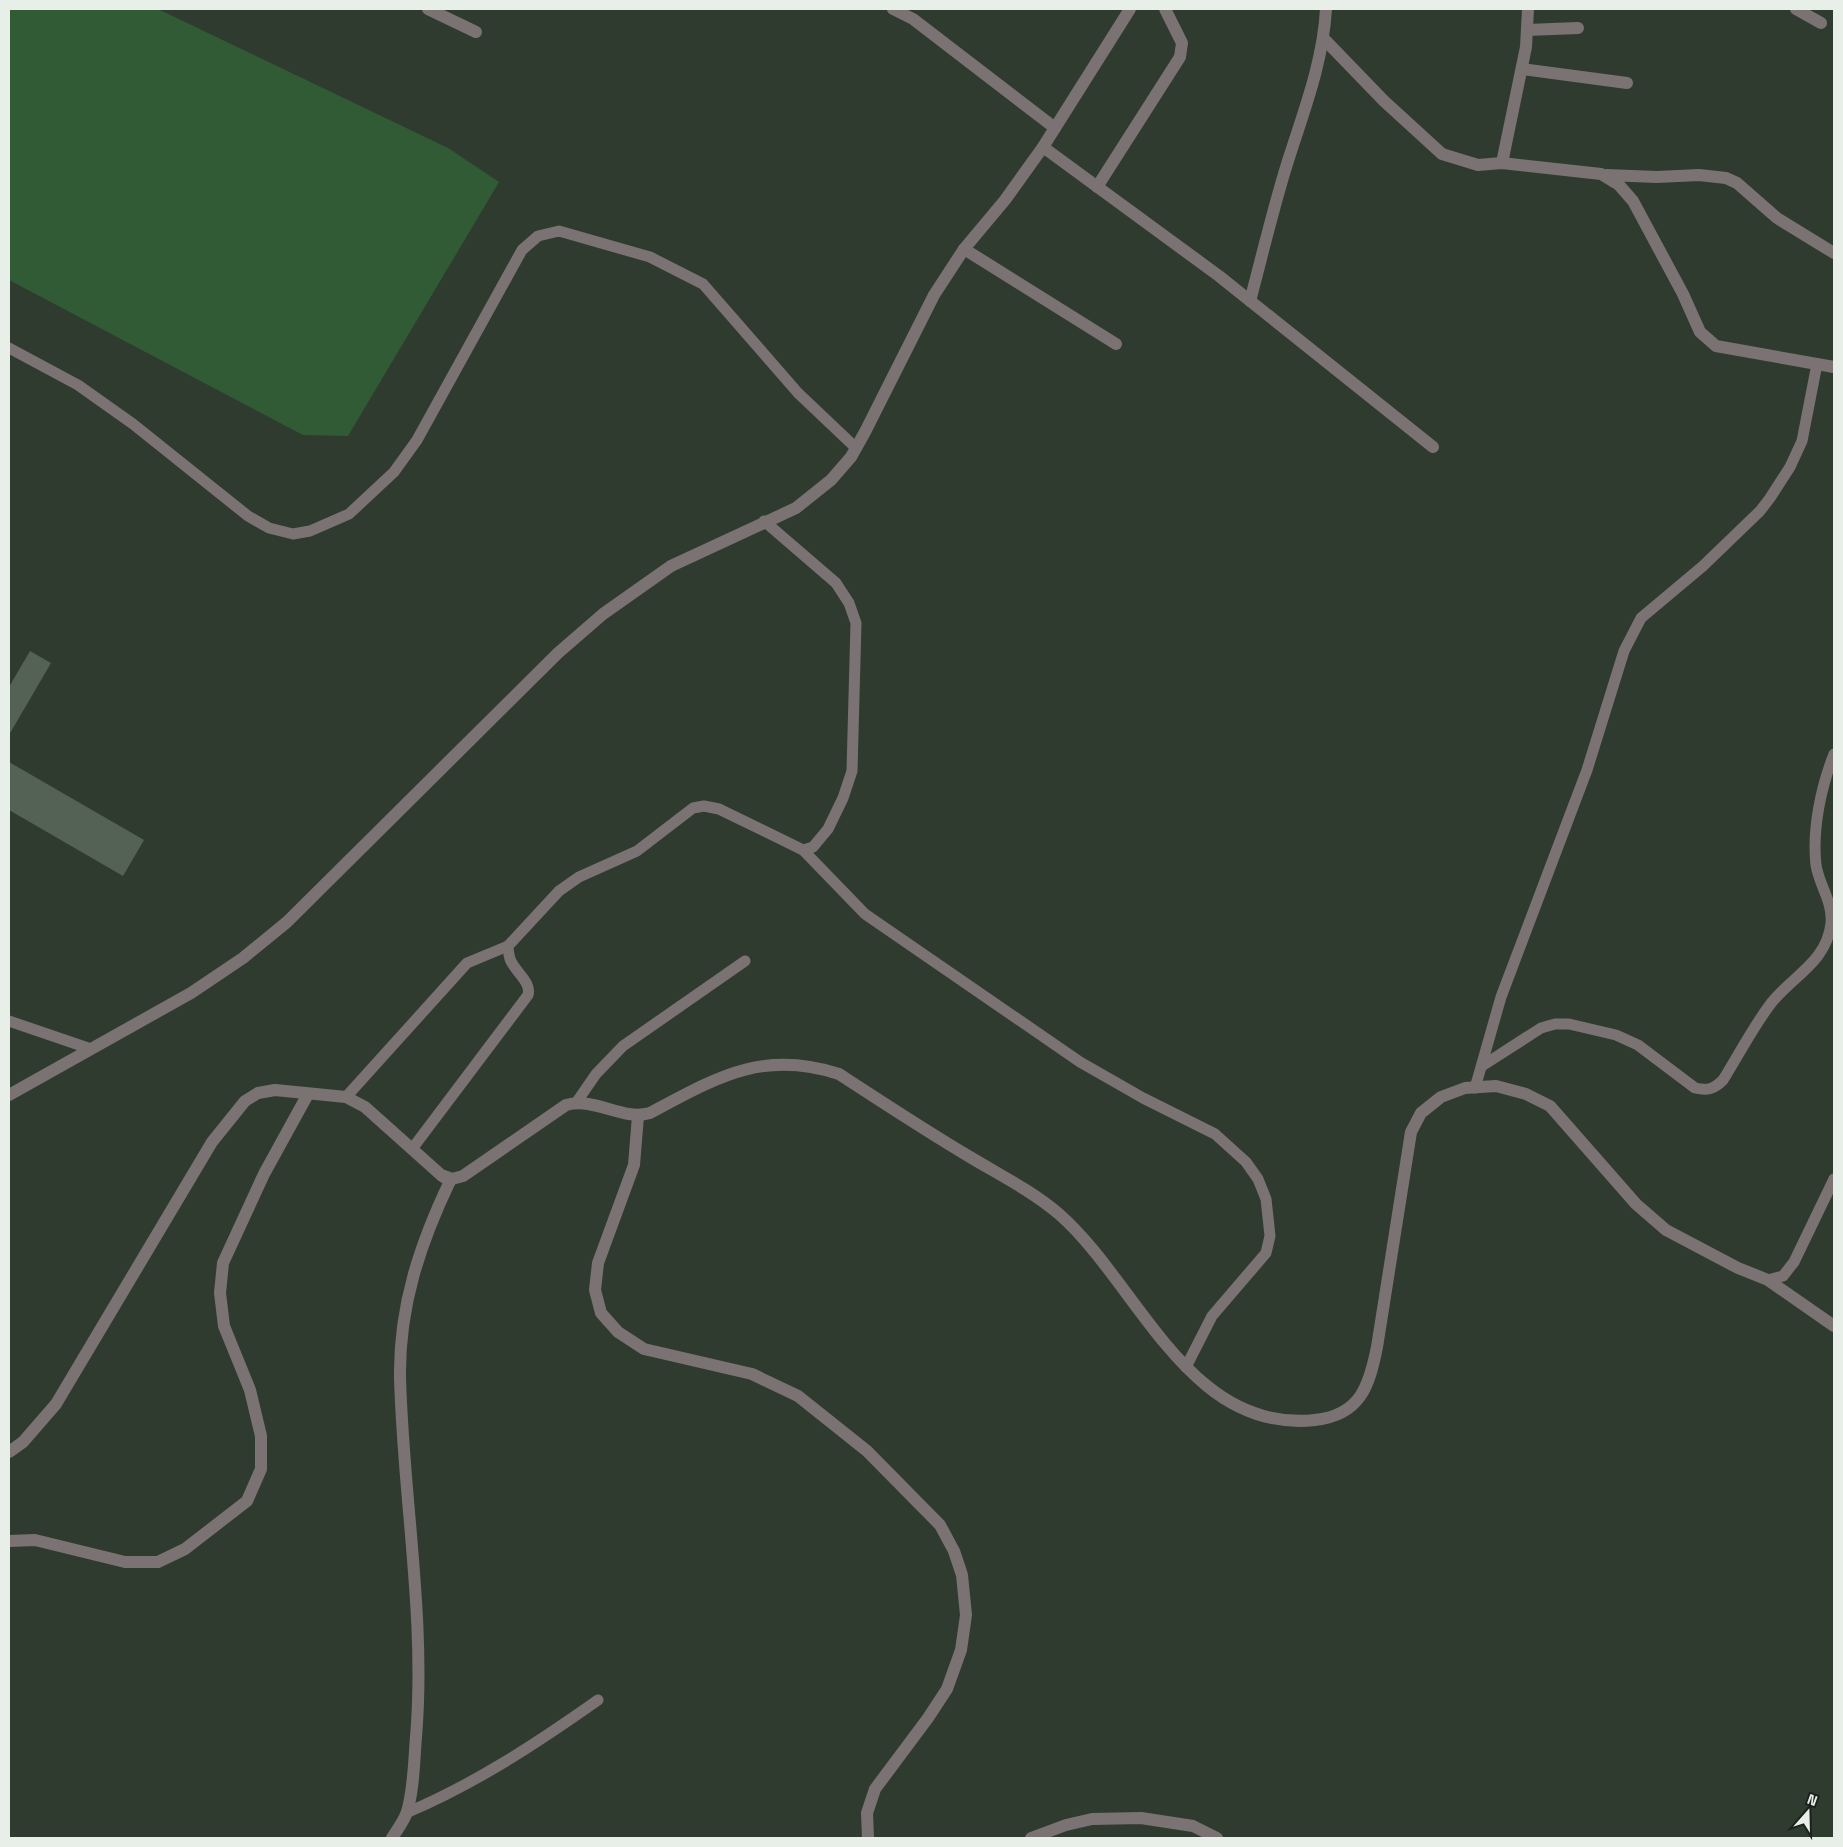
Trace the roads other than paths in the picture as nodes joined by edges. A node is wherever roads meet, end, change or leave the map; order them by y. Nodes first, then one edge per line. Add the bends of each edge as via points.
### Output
1 (428, 9) edge
2 (892, 9) edge
3 (1130, 9) edge
4 (1165, 9) edge
5 (1326, 9) edge
6 (1528, 9) edge
7 (1796, 9) edge
8 (1821, 23) dead end
9 (1578, 28) dead end
10 (1527, 30) junction
11 (476, 32) dead end
12 (1325, 40) junction
13 (1522, 69) junction
14 (1627, 83) dead end
15 (1055, 128) junction
16 (1043, 147) junction
17 (1502, 163) junction
18 (1601, 174) junction
19 (1097, 187) junction
20 (964, 249) junction
21 (1834, 253) edge
22 (1250, 301) junction
23 (1116, 344) dead end
24 (9, 348) edge
25 (1817, 364) junction
26 (1834, 367) edge
27 (1433, 447) dead end
28 (856, 448) junction
29 (764, 521) junction
30 (1834, 754) edge
31 (803, 850) junction
32 (1833, 924) edge
33 (508, 946) junction
34 (745, 960) dead end
35 (9, 1021) edge
36 (91, 1049) junction
37 (1482, 1066) junction
38 (1476, 1088) junction
39 (308, 1094) junction
40 (9, 1095) edge
41 (346, 1098) junction
42 (576, 1102) junction
43 (638, 1116) junction
44 (412, 1149) junction
45 (441, 1175) junction
46 (1834, 1179) edge
47 (1768, 1280) junction
48 (1832, 1324) edge
49 (1186, 1367) junction
50 (9, 1452) edge
51 (9, 1541) edge
52 (598, 1700) dead end
53 (406, 1813) junction
54 (392, 1838) edge
55 (868, 1838) edge
56 (1031, 1838) edge
57 (1217, 1838) edge

1 - 11 street
2 - 15 street via 914,19
3 - 15 street
4 - 19 street via 1182,43 1180,57
5 - 12 street
6 - 10 street
7 - 8 street
9 - 10 street
10 - 13 street
12 - 17 street via 1384,101 1442,154 1478,165
12 - 22 street
13 - 14 street
13 - 17 street
15 - 16 street
16 - 19 street
16 - 20 street
17 - 18 street
18 - 21 street via 1726,178 1737,183 1777,218
18 - 25 street via 1619,185 1633,202 1700,332 1716,346
19 - 22 street
20 - 23 street
20 - 28 street via 934,295
22 - 27 street
24 - 28 lane via 78,385 133,424 248,516 269,528 293,534 310,531 349,514 394,472 417,440 522,250 538,236 559,231 650,257 703,284 778,372
25 - 26 street
25 - 37 lane via 1802,441 1790,467 1760,511 1693,575 1641,618 1624,651 1587,770 1501,997
28 - 29 street via 831,480 796,508
29 - 31 lane via 836,583 856,622 852,771 828,829 813,847
29 - 36 street via 671,566 603,614 516,694 287,922 243,958 191,993
30 - 32 lane via 1816,826 1816,866
31 - 33 lane via 719,809 693,808 637,850 566,886
31 - 49 lane via 865,914 1080,1062 1215,1134 1250,1167 1266,1200 1270,1236 1266,1253 1212,1316
32 - 37 lane via 1815,962 1769,1005 1715,1088 1706,1091 1695,1088 1638,1045 1616,1035 1569,1024 1542,1028
33 - 41 lane via 467,963
33 - 44 lane via 510,959 530,990 528,995
34 - 42 lane via 623,1046 596,1074
35 - 36 lane
36 - 40 street
37 - 38 lane
38 - 47 street via 1496,1086 1526,1094 1550,1106 1636,1204 1666,1230
38 - 49 street via 1465,1088 1441,1097 1421,1113 1411,1132 1372,1374 1364,1392 1351,1407 1329,1418 1294,1422 1273,1420 1229,1400
39 - 41 street
39 - 50 street via 275,1090 258,1093 245,1101 212,1142 56,1404 23,1442
39 - 51 street via 264,1174 222,1263 220,1293 224,1326 250,1390 261,1436 261,1469 247,1501 185,1549 158,1562 125,1562 35,1540
41 - 44 street via 365,1107
42 - 43 street
42 - 45 street via 542,1121 463,1176 452,1179
43 - 49 street via 734,1071 786,1063 839,1074 1023,1188 1057,1213 1080,1234
43 - 55 street via 634,1165 598,1263 595,1290 601,1313 618,1332 644,1350 752,1374 798,1396 866,1451 940,1525 962,1575 966,1615 961,1650 937,1704 875,1789 867,1813
44 - 45 street
45 - 53 street via 450,1181 427,1227 413,1273 404,1321 400,1376 413,1540 420,1691 412,1784
46 - 47 lane via 1794,1262 1783,1276
47 - 48 street
52 - 53 lane via 519,1753 440,1799
53 - 54 street
56 - 57 street via 1092,1819 1141,1818 1193,1826

